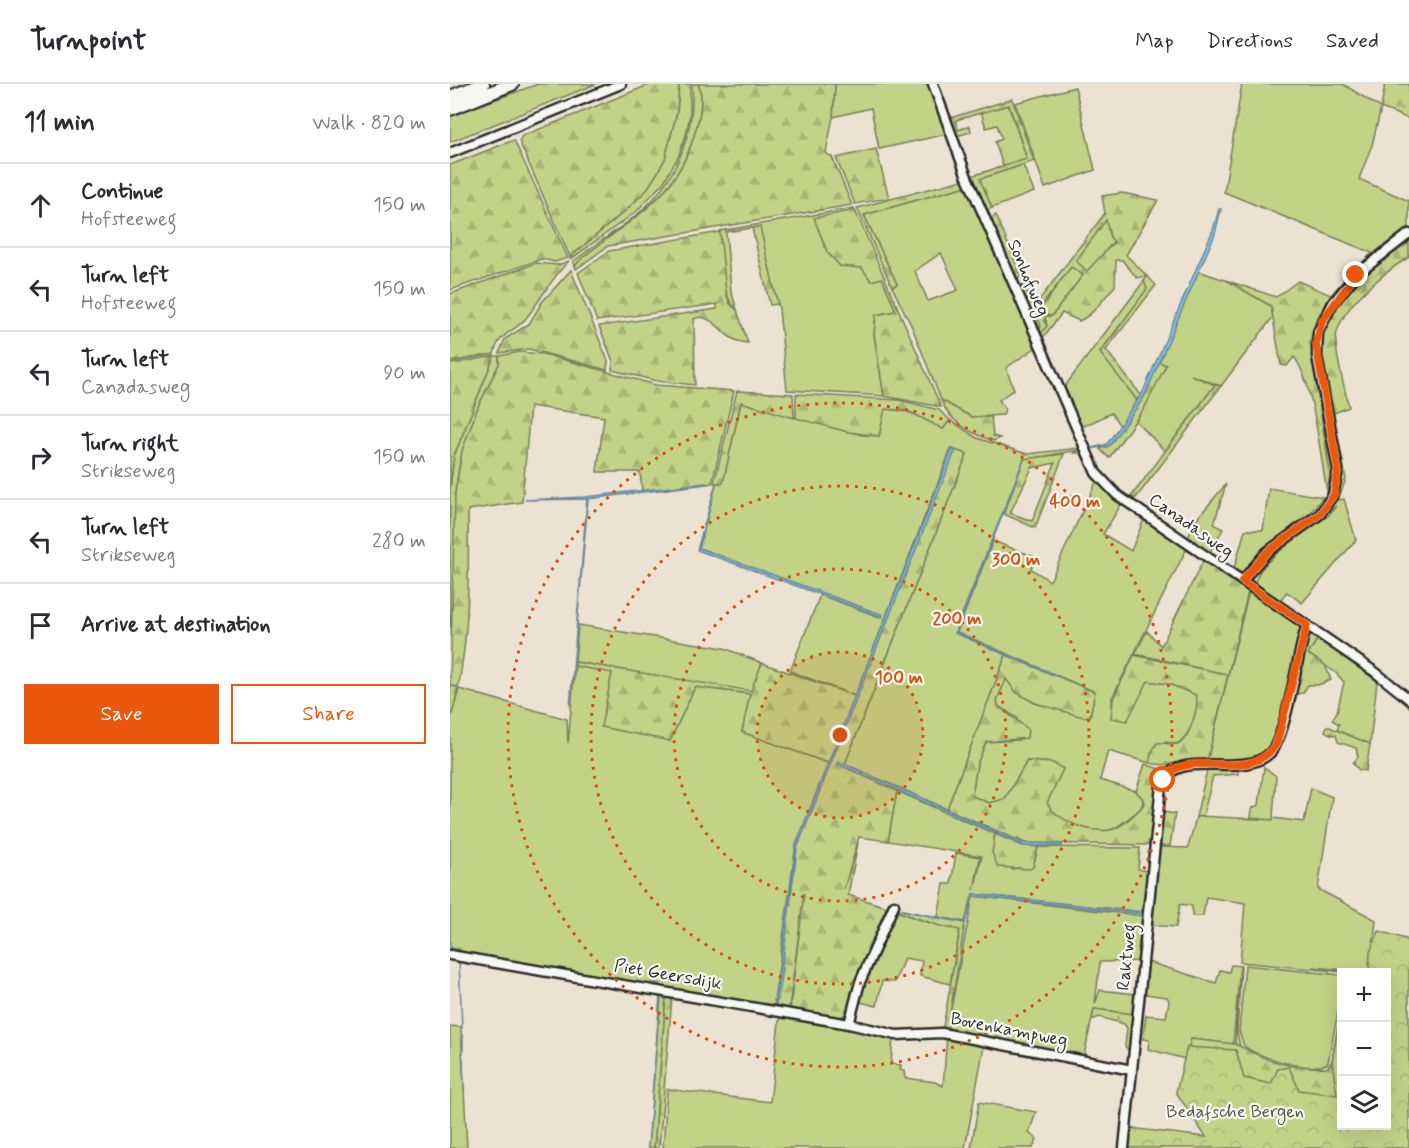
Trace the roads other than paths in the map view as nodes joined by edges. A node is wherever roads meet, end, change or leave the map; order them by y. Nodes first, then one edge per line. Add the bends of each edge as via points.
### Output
1 (483, 84) edge
2 (512, 84) edge
3 (621, 84) edge
4 (933, 84) edge
5 (450, 97) edge
6 (450, 109) edge
7 (450, 153) edge
8 (1409, 234) edge
9 (1102, 480) joint
10 (1242, 581) junction
11 (1307, 625) junction
12 (1409, 699) edge
13 (894, 905) dead end
14 (450, 955) edge
15 (849, 1024) junction
16 (879, 1032) joint
17 (1132, 1070) junction
18 (1124, 1148) edge

1 - 5 highway
2 - 6 highway
3 - 7 street
4 - 9 street, Sonhofweg via 967,177 1082,445
8 - 10 street via 1356,275 1333,303 1318,332 1317,356 1338,470 1334,495 1320,514 1267,552
9 - 10 street, Canadasweg
10 - 11 street, Canadasweg
11 - 12 street, Canadasweg
11 - 17 street, Raktweg via 1280,734 1269,754 1253,763 1183,766 1169,772 1160,790
13 - 15 street via 860,982
14 - 15 street, Piet Geersdijk
15 - 16 street, Piet Geersdijk
16 - 17 street, Bovenkampweg via 942,1033
17 - 18 street, Raktweg

